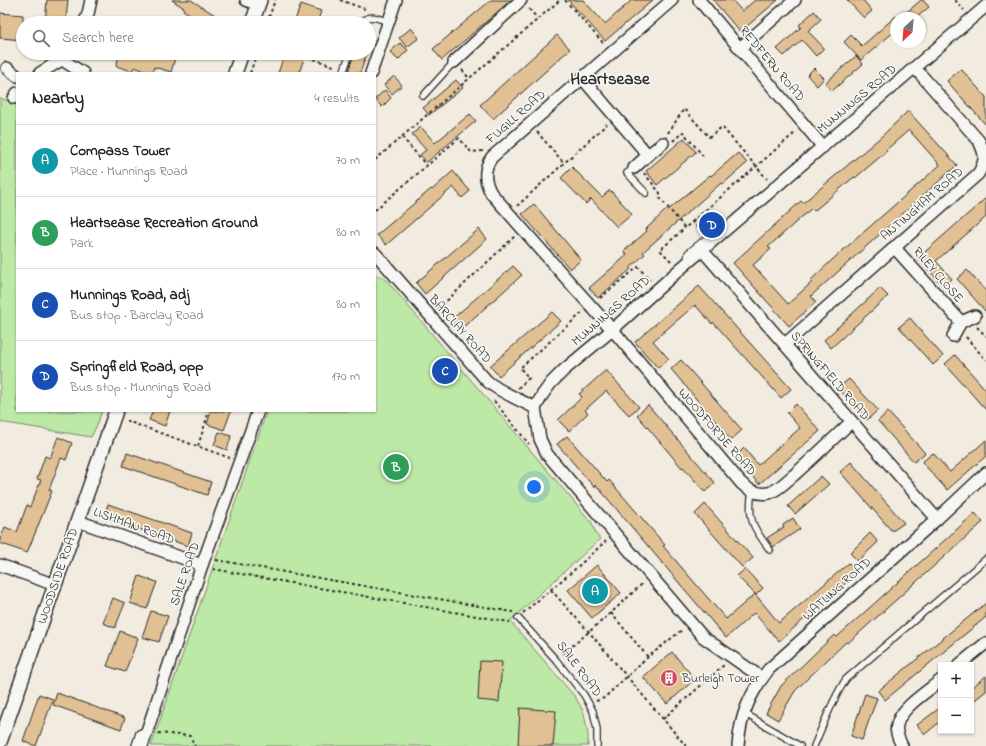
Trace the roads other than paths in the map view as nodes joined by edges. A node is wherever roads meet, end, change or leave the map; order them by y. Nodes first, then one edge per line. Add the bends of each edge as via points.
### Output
1 (91, 0) edge
2 (396, 0) edge
3 (672, 0) edge
4 (699, 0) edge
5 (795, 0) edge
6 (255, 2) edge
7 (523, 2) edge
8 (986, 6) edge
9 (87, 16) edge
10 (253, 16) edge
11 (376, 18) edge
12 (388, 22) junction
13 (740, 48) junction
14 (376, 56) edge
15 (60, 60) edge
16 (68, 60) edge
17 (239, 60) edge
18 (348, 60) edge
19 (375, 60) edge
20 (454, 62) joint
21 (7, 68) dead end
22 (915, 68) junction
23 (42, 72) edge
24 (82, 72) edge
25 (234, 72) edge
26 (344, 72) edge
27 (370, 72) edge
28 (16, 75) edge
29 (582, 78) junction
30 (423, 96) dead end
31 (668, 142) road end
32 (823, 147) junction
33 (648, 155) junction
34 (637, 169) joint
35 (646, 193) dead end
36 (718, 236) junction
37 (894, 247) junction
38 (702, 250) junction
39 (376, 257) edge
40 (683, 266) junction
41 (975, 316) dead end
42 (612, 330) junction
43 (785, 344) junction
44 (535, 408) junction
45 (116, 412) edge
46 (258, 412) edge
47 (850, 422) junction
48 (986, 473) edge
49 (752, 491) junction
50 (937, 519) junction
51 (78, 521) junction
52 (770, 550) dead end
53 (986, 559) edge
54 (0, 565) edge
55 (202, 565) junction
56 (55, 586) junction
57 (518, 614) road end
58 (986, 643) edge
59 (964, 662) edge
60 (762, 678) junction
61 (938, 682) edge
62 (743, 713) junction
63 (147, 730) junction
64 (0, 742) edge
65 (135, 746) edge
66 (142, 746) edge
67 (597, 746) edge
68 (738, 746) edge
69 (800, 746) edge
70 (814, 746) edge
71 (902, 746) edge

1 - 9 street
2 - 12 street
3 - 29 street, FUGILL ROAD
4 - 13 street, REDFERN ROAD
5 - 13 street
6 - 10 street
7 - 20 street
8 - 22 street, MUNNINGS ROAD
11 - 12 lane
12 - 14 street
13 - 32 street, REDFERN ROAD
15 - 23 street
16 - 24 street
17 - 25 street
18 - 26 lane
19 - 27 street
20 - 30 lane
21 - 28 street
22 - 32 street, MUNNINGS ROAD
22 - 37 street, ANTINGHAM ROAD via 979,141 985,150 986,159 978,174
29 - 33 street
29 - 42 street, FUGILL ROAD via 492,157 486,170 487,184 491,193 508,213
31 - 33 street
32 - 36 street, MUNNINGS ROAD
33 - 34 street
34 - 35 lane via 627,173
36 - 38 street, MUNNINGS ROAD
36 - 40 lane via 707,238 688,253
37 - 41 street, RILEY CLOSE via 957,329
37 - 43 street, ANTINGHAM ROAD
38 - 40 street, MUNNINGS ROAD
38 - 43 street, SPRINGFIELD ROAD
39 - 44 street, BARCLAY ROAD via 487,381
40 - 42 street, MUNNINGS ROAD
42 - 44 street, MUNNINGS ROAD via 551,383
42 - 49 street, WOODFORDE ROAD via 741,483
43 - 47 street, SPRINGFIELD ROAD
44 - 60 street via 540,439 547,454 707,640
45 - 51 street, WOODSIDE ROAD
46 - 55 street, SALE ROAD
47 - 49 street, WOODFORDE ROAD via 778,488 768,493
47 - 50 street, SPRINGFIELD ROAD
48 - 50 street, WATLING ROAD
49 - 52 lane via 750,515 754,527
50 - 60 street, WATLING ROAD via 778,660
51 - 55 street, LISHMAN ROAD
51 - 56 street, WOODSIDE ROAD
53 - 70 lane via 846,679 834,698
54 - 56 street
55 - 63 street, SALE ROAD
56 - 64 street, WOODSIDE ROAD
57 - 67 lane, SALE ROAD via 584,695 593,711 598,729
58 - 59 street
60 - 62 street, WATLING ROAD
61 - 71 street via 900,716 896,726
62 - 68 street, WATLING ROAD
62 - 69 lane
63 - 65 lane via 139,733
63 - 66 street, SALE ROAD

